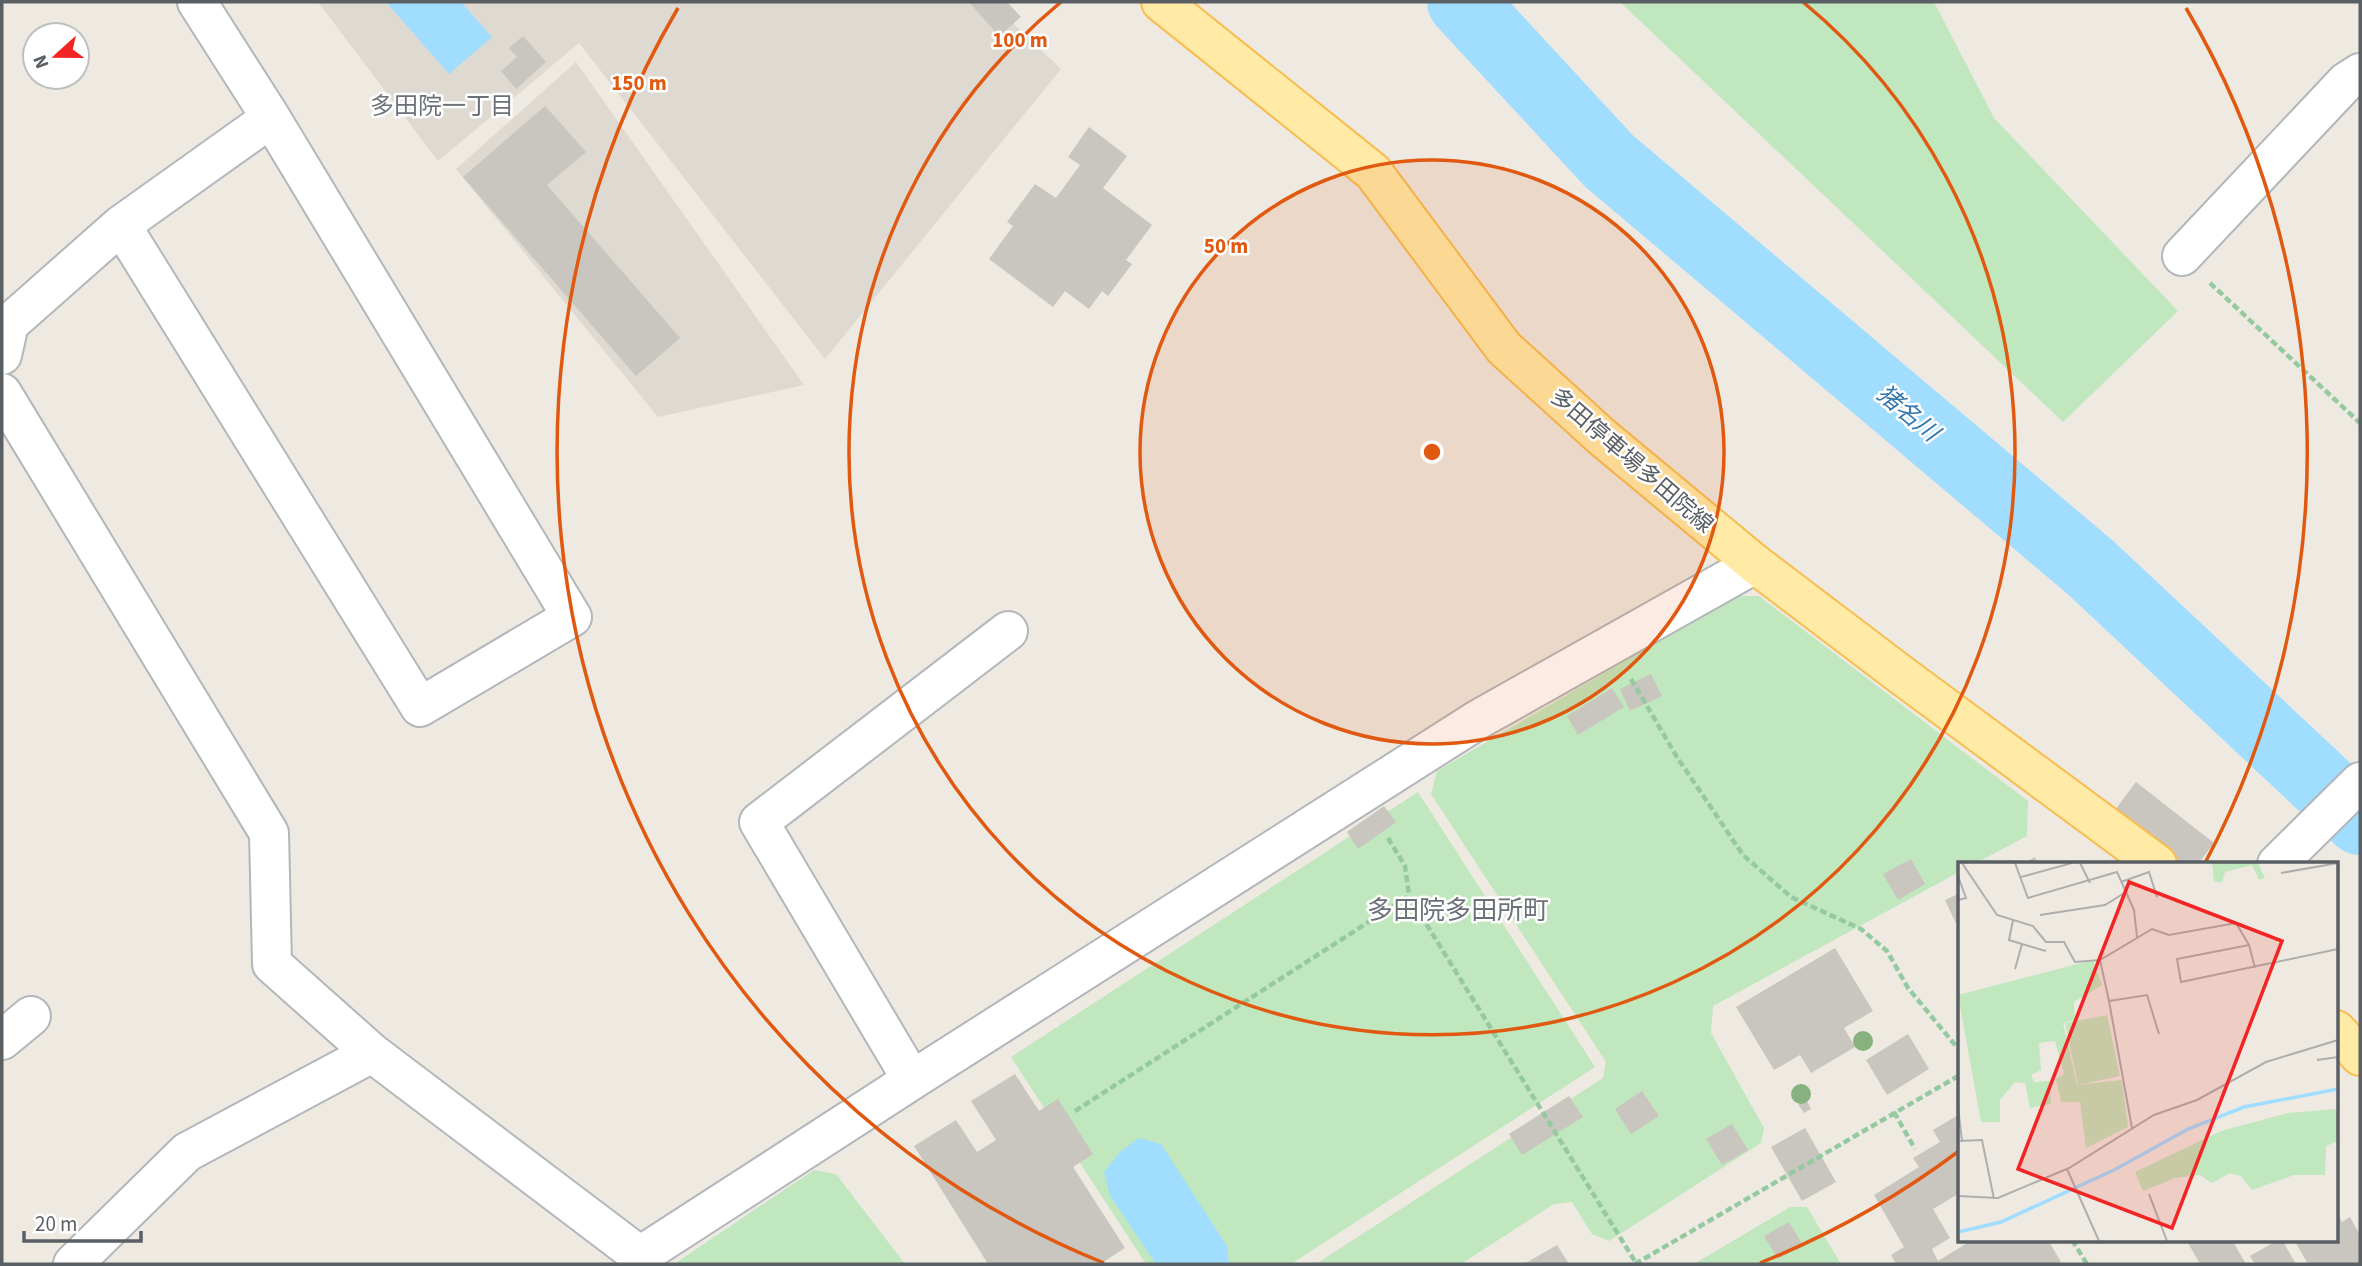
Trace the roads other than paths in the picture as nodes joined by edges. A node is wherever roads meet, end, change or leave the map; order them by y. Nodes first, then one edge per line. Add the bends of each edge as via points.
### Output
1 (197, 2) edge
2 (1161, 2) edge
3 (2360, 73) edge
4 (271, 118) junction
5 (121, 225) junction
6 (2182, 256) road end
7 (2, 355) edge
8 (2, 393) edge
9 (1755, 564) junction
10 (1009, 632) dead end
11 (2360, 782) edge
12 (2156, 862) edge
13 (2278, 862) edge
14 (30, 1016) dead end
15 (2338, 1033) edge
16 (2, 1040) edge
17 (372, 1053) junction
18 (2360, 1056) edge
19 (912, 1080) junction
20 (641, 1260) edge
21 (83, 1261) edge

1 - 4 street
2 - 9 main road, 多田停車場多田院線 via 1373,172 1504,348 1602,437
3 - 6 street via 2346,82
4 - 5 street
4 - 5 street via 572,617 420,707
5 - 7 street via 9,324
8 - 17 street via 269,833 272,964
9 - 12 main road, 多田停車場多田院線
9 - 19 street via 1479,719
10 - 19 street via 759,822
11 - 13 street
14 - 16 street
15 - 18 main road
17 - 20 street
17 - 21 street via 187,1152
19 - 20 street

